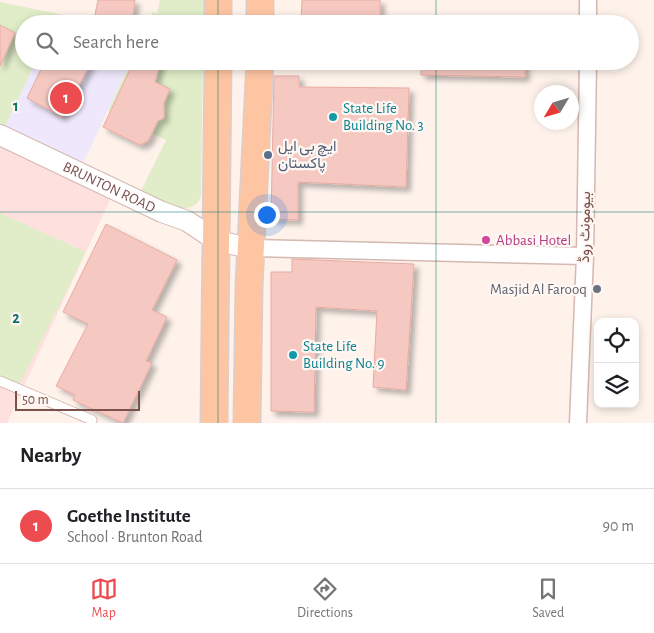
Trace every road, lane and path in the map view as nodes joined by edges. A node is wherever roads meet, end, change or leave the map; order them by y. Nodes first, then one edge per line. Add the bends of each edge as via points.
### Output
1 (218, 0) edge
2 (260, 0) edge
3 (588, 0) edge
4 (218, 15) edge
5 (260, 15) edge
6 (588, 15) edge
7 (218, 70) edge
8 (260, 70) edge
9 (588, 70) edge
10 (0, 135) edge
11 (216, 241) junction
12 (250, 248) junction
13 (585, 256) junction
14 (0, 381) edge
15 (92, 420) dead end
16 (214, 423) edge
17 (247, 423) edge
18 (578, 423) edge

1 - 4 main road
2 - 5 main road
3 - 6 street
7 - 11 main road
8 - 12 main road
9 - 13 street, بیومونٹ روڈ
10 - 11 street, BRUNTON ROAD via 187,221
11 - 12 street
11 - 16 main road
12 - 13 street
12 - 17 main road
13 - 18 street, بیومونٹ روڈ
14 - 15 lane

